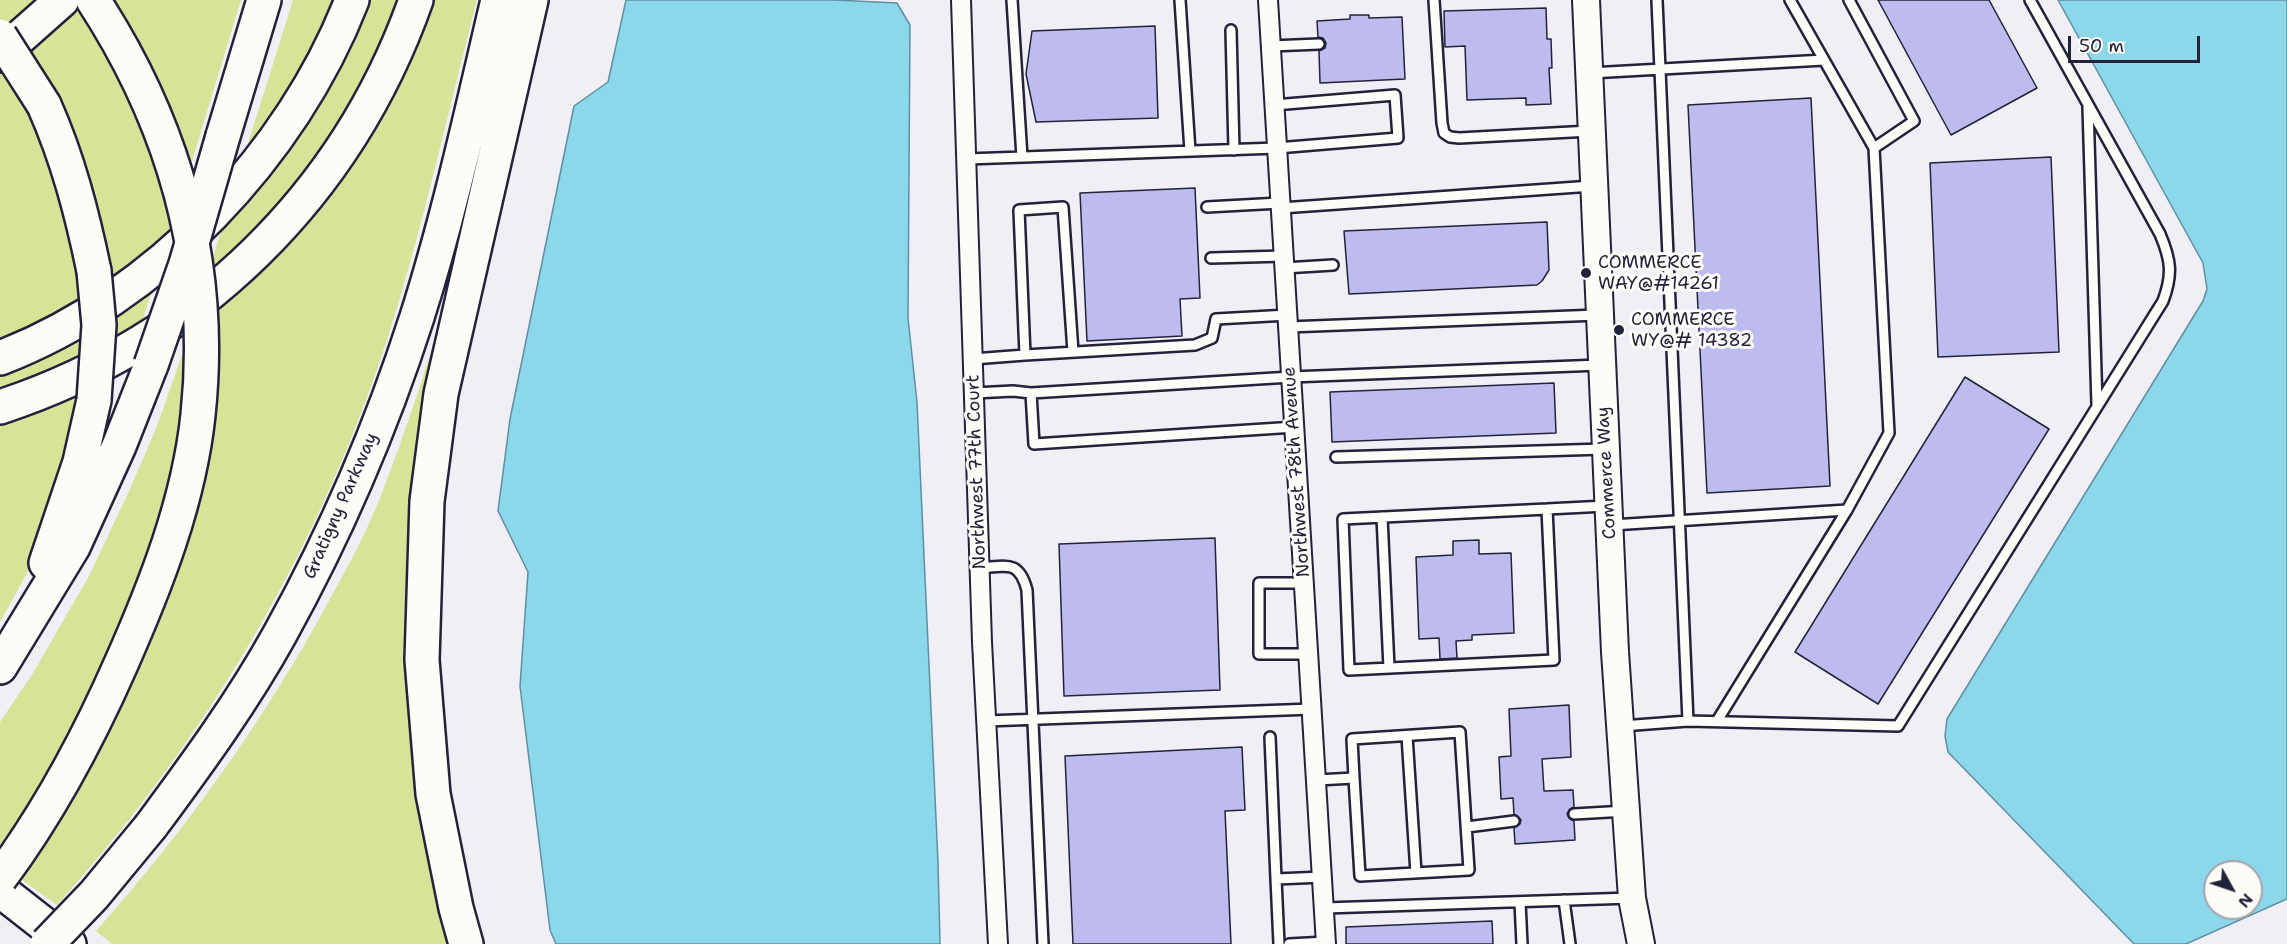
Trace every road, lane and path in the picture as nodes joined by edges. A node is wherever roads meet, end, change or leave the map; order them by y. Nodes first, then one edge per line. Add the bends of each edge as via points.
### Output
1 (62, 0) edge
2 (93, 0) edge
3 (264, 0) edge
4 (352, 0) edge
5 (416, 0) edge
6 (498, 0) edge
7 (531, 0) edge
8 (961, 0) edge
9 (1012, 0) edge
10 (1180, 0) edge
11 (1268, 0) edge
12 (1434, 0) edge
13 (1586, 0) edge
14 (1657, 0) edge
15 (1790, 0) edge
16 (1849, 0) edge
17 (2030, 0) edge
18 (1231, 30) dead end
19 (0, 36) edge
20 (1318, 44) dead end
21 (1270, 46) junction
22 (0, 55) edge
23 (1824, 60) junction
24 (1660, 69) junction
25 (1590, 73) junction
26 (2088, 104) junction
27 (1274, 105) junction
28 (1592, 131) junction
29 (1277, 148) junction
30 (1874, 148) junction
31 (1234, 150) junction
32 (1190, 151) junction
33 (1022, 157) junction
34 (966, 159) junction
35 (1595, 186) junction
36 (1280, 206) junction
37 (1207, 207) dead end
38 (1211, 258) dead end
39 (1284, 262) junction
40 (1333, 264) dead end
41 (1600, 315) junction
42 (1288, 321) junction
43 (1073, 352) junction
44 (1025, 355) junction
45 (0, 358) edge
46 (973, 359) junction
47 (1603, 365) junction
48 (1291, 377) junction
49 (974, 393) junction
50 (1031, 393) junction
51 (2097, 405) junction
52 (0, 407) edge
53 (1294, 427) junction
54 (1606, 449) junction
55 (1336, 457) dead end
56 (1547, 509) junction
57 (1847, 510) junction
58 (1609, 516) junction
59 (1382, 517) junction
60 (1681, 521) junction
61 (980, 568) junction
62 (1304, 583) junction
63 (25, 628) junction
64 (1309, 654) junction
65 (0, 667) edge
66 (1389, 668) junction
67 (1312, 709) junction
68 (1034, 720) junction
69 (986, 721) junction
70 (1688, 721) junction
71 (1717, 722) junction
72 (1621, 726) junction
73 (1407, 736) junction
74 (1270, 737) dead end
75 (1354, 778) junction
76 (1317, 780) junction
77 (1627, 811) junction
78 (1574, 814) dead end
79 (1514, 821) dead end
80 (1467, 827) junction
81 (1416, 873) junction
82 (1323, 877) junction
83 (1276, 879) junction
84 (2, 894) edge
85 (1632, 898) junction
86 (1564, 900) junction
87 (1520, 902) junction
88 (1325, 908) junction
89 (1326, 943) edge
90 (38, 944) edge
91 (47, 944) edge
92 (69, 944) edge
93 (466, 944) edge
94 (998, 944) edge
95 (1043, 944) edge
96 (1279, 944) edge
97 (1289, 944) edge
98 (1522, 944) edge
99 (1570, 944) edge
100 (1641, 944) edge

1 - 22 highway
2 - 84 highway, bridge via 120,41 152,107 190,227 201,343 198,414 178,513 137,629 112,685
3 - 63 highway, bridge via 186,264 151,365 73,547
4 - 45 highway via 329,51 286,124 207,221 108,301
5 - 52 highway via 388,69 347,142 268,242 216,289 143,341 67,382
6 - 91 highway, Gratigny Parkway, bridge via 435,257 395,380 342,511 280,634 211,745 152,826
7 - 93 highway via 441,394 427,501 422,660 433,794
8 - 34 street, Northwest 77th Court
9 - 33 lane
10 - 32 lane
11 - 21 street, Northwest 78th Avenue
12 - 28 lane via 1444,133 1459,138
13 - 25 street, Commerce Way
14 - 24 lane
15 - 23 lane
16 - 30 lane via 1914,121
17 - 26 lane
18 - 31 lane
19 - 63 highway, bridge via 44,105 70,168 94,271 99,325 94,400 80,462
20 - 21 lane
21 - 27 street, Northwest 78th Avenue
23 - 24 lane
23 - 30 lane
24 - 25 lane
24 - 60 lane
25 - 28 street, Commerce Way
26 - 51 lane
26 - 51 lane via 2160,234 2170,267 2163,301
27 - 29 street, Northwest 78th Avenue
27 - 29 lane via 1395,95 1398,138
28 - 35 street, Commerce Way
29 - 31 lane
29 - 36 street, Northwest 78th Avenue
30 - 57 lane via 1889,433
31 - 32 lane
32 - 33 lane
33 - 34 lane
34 - 46 street, Northwest 77th Court
35 - 36 lane
35 - 41 street, Commerce Way
36 - 37 lane
36 - 39 street, Northwest 78th Avenue
38 - 39 lane
39 - 40 lane
39 - 42 street, Northwest 78th Avenue
41 - 42 lane
41 - 47 street, Commerce Way
42 - 43 lane via 1216,319 1212,338 1195,345
42 - 48 street, Northwest 78th Avenue
43 - 44 lane
43 - 44 lane via 1063,207 1019,210
44 - 46 lane
46 - 49 street, Northwest 77th Court
47 - 48 lane
47 - 54 street, Commerce Way
48 - 50 lane
48 - 53 street, Northwest 78th Avenue
49 - 50 lane
49 - 61 street, Northwest 77th Court
50 - 53 lane via 1034,444
51 - 71 lane via 1898,726
53 - 62 street, Northwest 78th Avenue
54 - 55 lane
54 - 58 street, Commerce Way
56 - 58 lane
56 - 59 lane
56 - 66 lane via 1554,660
57 - 60 lane
57 - 71 lane
58 - 60 lane
58 - 72 street, Commerce Way
59 - 66 lane
59 - 66 lane via 1343,519 1348,658 1349,670
60 - 70 lane
61 - 68 lane via 1011,566 1017,568 1024,580
61 - 69 street, Northwest 77th Court
62 - 64 street, Northwest 78th Avenue
62 - 64 lane via 1259,583 1258,654
63 - 65 highway
64 - 67 street, Northwest 78th Avenue
67 - 68 lane
67 - 76 street, Northwest 78th Avenue
68 - 69 lane
68 - 95 lane
69 - 94 street, Northwest 77th Court
70 - 71 lane
70 - 72 lane
72 - 77 street, Commerce Way
73 - 75 lane via 1352,739
73 - 80 lane via 1461,732
73 - 81 lane
74 - 83 lane
75 - 76 lane
75 - 81 lane via 1360,876
76 - 82 street, Northwest 78th Avenue
77 - 78 lane
77 - 85 street, Commerce Way
79 - 80 lane
80 - 81 lane via 1468,870
82 - 83 lane
82 - 88 street, Northwest 78th Avenue
83 - 96 lane
84 - 90 highway
84 - 92 highway
85 - 86 lane
85 - 100 street, Commerce Way
86 - 87 lane
86 - 99 lane
87 - 88 lane
87 - 98 lane
88 - 89 street, Northwest 78th Avenue
89 - 97 lane

